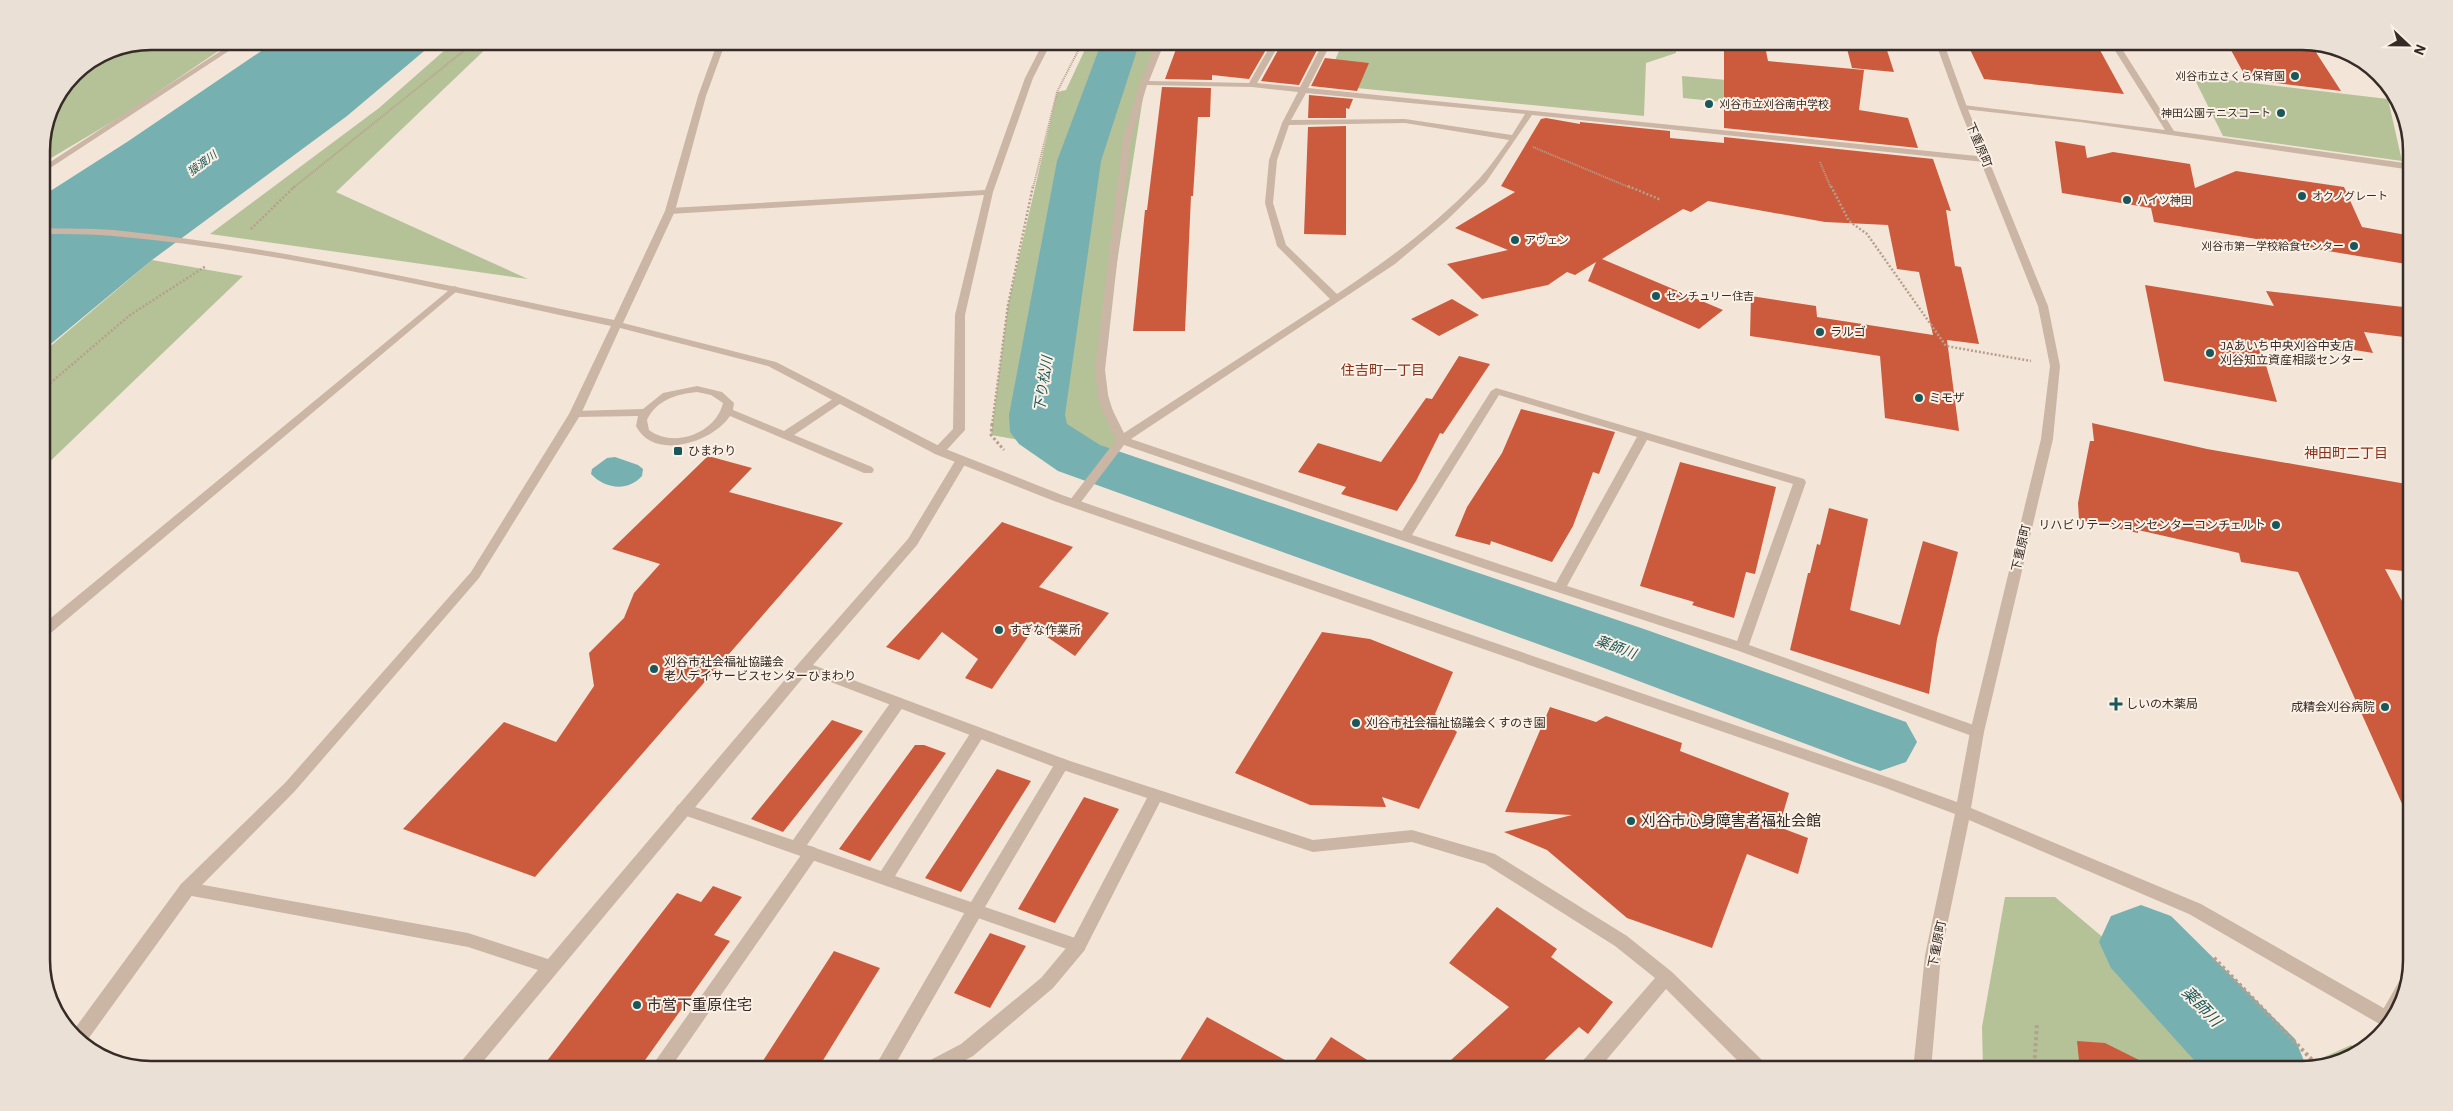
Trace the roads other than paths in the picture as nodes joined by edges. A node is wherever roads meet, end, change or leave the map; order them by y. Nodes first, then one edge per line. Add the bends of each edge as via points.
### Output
1 (227, 50) edge
2 (719, 50) edge
3 (1043, 50) edge
4 (1157, 50) edge
5 (1272, 50) edge
6 (1324, 50) edge
7 (1942, 50) edge
8 (2119, 50) edge
9 (1144, 83) junction
10 (1252, 86) junction
11 (1304, 90) junction
12 (1963, 106) junction
13 (1530, 112) junction
14 (1286, 123) junction
15 (2171, 132) junction
16 (1514, 138) junction
17 (1984, 159) junction
18 (2403, 165) edge
19 (50, 167) edge
20 (989, 192) junction
21 (670, 211) junction
22 (50, 231) edge
23 (454, 289) junction
24 (1337, 300) junction
25 (616, 324) junction
26 (840, 399) junction
27 (644, 412) junction
28 (729, 412) junction
29 (575, 414) junction
30 (786, 436) junction
31 (1643, 436) junction
32 (1122, 440) junction
33 (939, 451) junction
34 (961, 461) junction
35 (868, 470) dead end
36 (1074, 503) junction
37 (1405, 536) junction
38 (1560, 588) junction
39 (50, 627) edge
40 (1741, 647) junction
41 (804, 667) junction
42 (898, 703) junction
43 (1977, 732) junction
44 (978, 733) junction
45 (1062, 764) junction
46 (1156, 795) junction
47 (684, 809) junction
48 (1963, 812) junction
49 (803, 850) junction
50 (884, 879) junction
51 (187, 889) junction
52 (975, 910) junction
53 (1078, 946) junction
54 (552, 967) junction
55 (1666, 977) junction
56 (2385, 1017) edge
57 (82, 1033) edge
58 (473, 1061) edge
59 (664, 1061) edge
60 (887, 1061) edge
61 (944, 1061) edge
62 (1594, 1061) edge
63 (1751, 1061) edge
64 (1923, 1061) edge

1 - 19 street
2 - 21 street via 702,96
3 - 20 street via 1029,78
4 - 9 street
5 - 10 street
6 - 11 street
7 - 12 street, 下重原町
8 - 15 street
9 - 10 street
9 - 32 street via 1127,139 1100,370 1104,403
10 - 11 street
11 - 13 street
11 - 14 street
12 - 15 street
12 - 17 street, 下重原町
13 - 16 street
13 - 17 street
14 - 16 street via 1405,121
14 - 24 street via 1274,160 1269,204 1282,246
15 - 18 street
16 - 24 street via 1483,180 1444,218 1392,262
17 - 43 street, 下重原町 via 2044,306 2055,366 2047,439
20 - 21 street
20 - 33 street via 960,315 959,430
21 - 25 street
22 - 23 street via 112,234 232,248
23 - 25 street
23 - 39 street
24 - 32 street
25 - 26 street via 772,364
25 - 29 street
26 - 30 street
26 - 33 street
27 - 28 street via 666,396 698,389 723,396 729,403
27 - 28 street via 640,422 651,437 680,440 712,430 723,422
27 - 29 street
28 - 30 street
29 - 51 street via 475,575 290,787
30 - 35 street
31 - 37 street via 1496,391
31 - 38 street
31 - 40 street via 1800,482
32 - 36 street
32 - 37 street
33 - 34 street
34 - 36 street
34 - 41 street via 913,542
36 - 48 street
37 - 38 street
38 - 40 street
40 - 43 street
41 - 42 street
41 - 47 street
42 - 44 street
42 - 49 street
43 - 48 street, 下重原町
44 - 45 street
44 - 50 street
45 - 46 street
45 - 52 street
46 - 53 street
46 - 55 street via 1313,846 1412,836 1490,859 1621,941
47 - 49 street
47 - 54 street
48 - 56 street via 2195,909
48 - 64 street, 下重原町 via 1933,955
49 - 50 street
49 - 59 street
50 - 52 street
51 - 54 street via 468,940
51 - 57 street
52 - 53 street
52 - 60 street
53 - 61 street via 1047,983 974,1044
54 - 58 street
55 - 62 street
55 - 63 street

